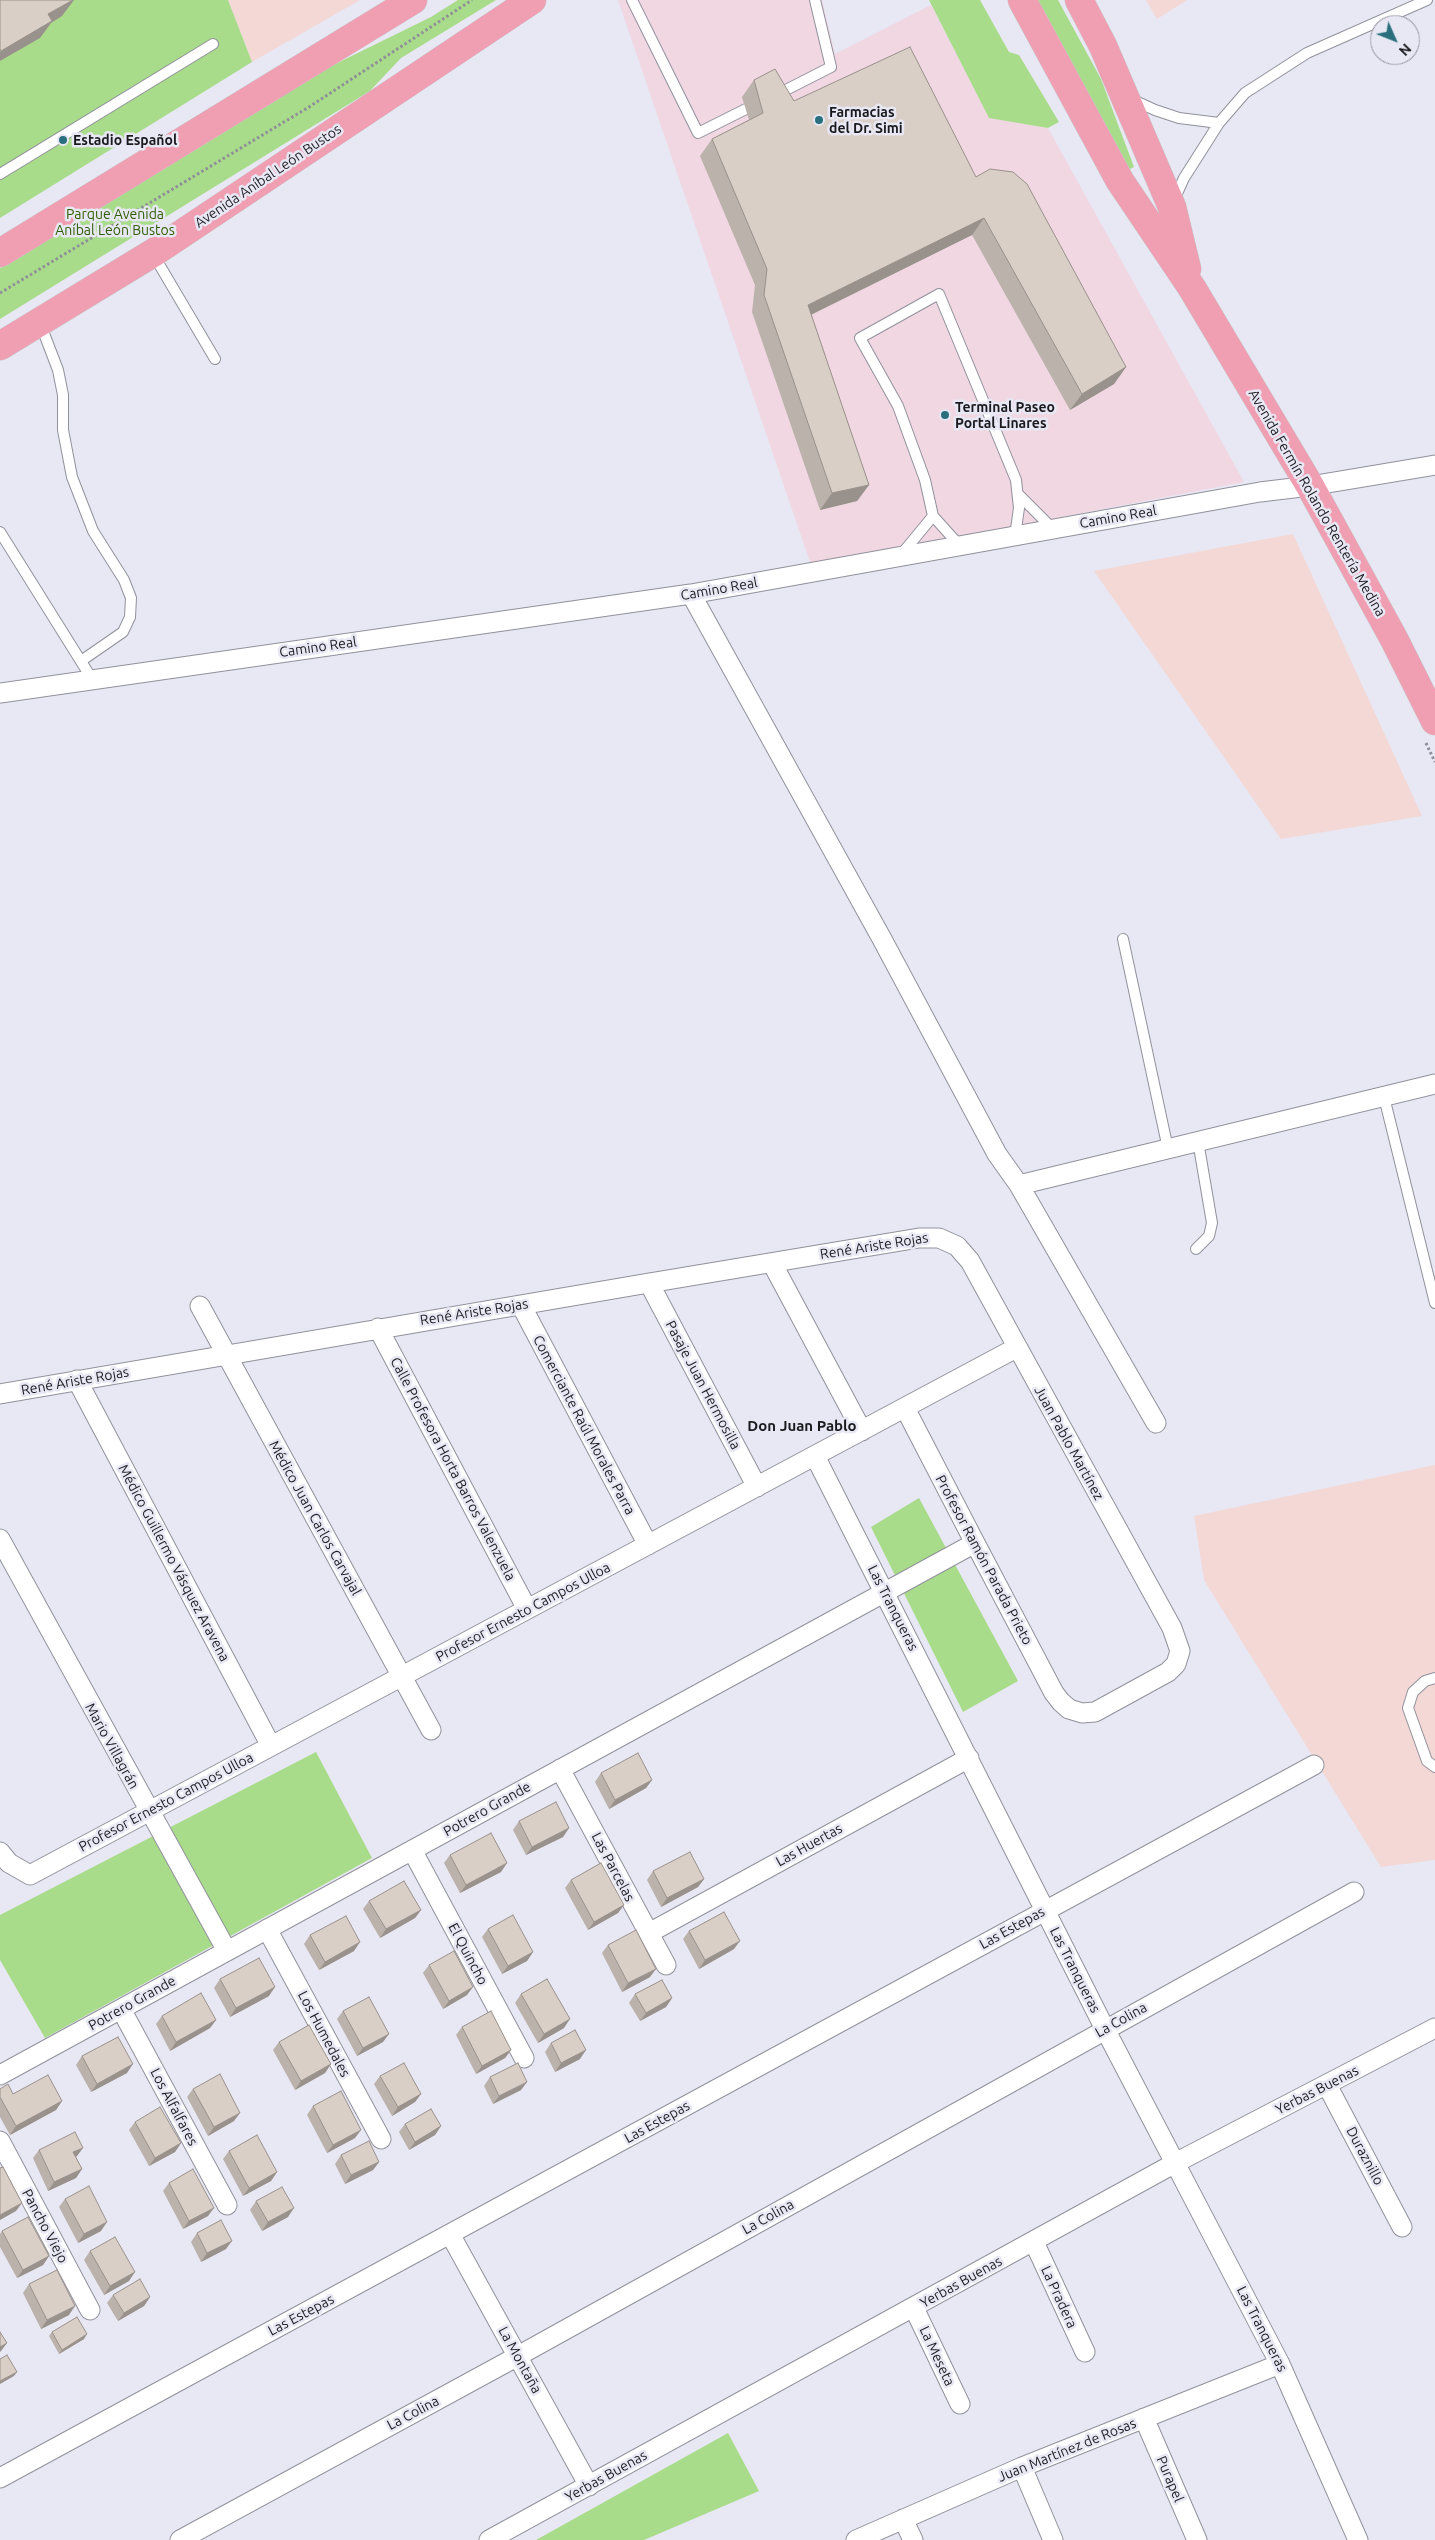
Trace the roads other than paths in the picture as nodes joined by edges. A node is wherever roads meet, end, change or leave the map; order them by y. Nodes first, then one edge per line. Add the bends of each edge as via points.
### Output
1 (413, 0) edge
2 (532, 0) edge
3 (632, 0) edge
4 (815, 0) edge
5 (1022, 0) edge
6 (1079, 0) edge
7 (1427, 0) edge
8 (213, 44) dead end
9 (1123, 94) junction
10 (770, 97) edge
11 (746, 110) dead end
12 (1219, 123) junction
13 (0, 174) edge
14 (1172, 207) junction
15 (0, 253) edge
16 (153, 253) junction
17 (1192, 288) junction
18 (40, 322) junction
19 (0, 346) edge
20 (215, 359) dead end
21 (1435, 465) edge
22 (1310, 486) junction
23 (1018, 494) junction
24 (933, 516) junction
25 (1053, 529) junction
26 (0, 532) edge
27 (1015, 536) junction
28 (960, 546) junction
29 (900, 557) junction
30 (691, 594) junction
31 (81, 661) junction
32 (92, 679) junction
33 (0, 693) edge
34 (1435, 721) edge
35 (1123, 939) dead end
36 (1435, 1084) edge
37 (1384, 1097) junction
38 (1198, 1141) junction
39 (1168, 1149) junction
40 (1019, 1184) junction
41 (949, 1241) joint
42 (1196, 1249) dead end
43 (772, 1263) junction
44 (649, 1283) junction
45 (1435, 1303) edge
46 (520, 1304) junction
47 (200, 1306) dead end
48 (378, 1328) junction
49 (1016, 1348) junction
50 (226, 1354) junction
51 (77, 1380) junction
52 (0, 1394) edge
53 (905, 1408) junction
54 (1156, 1423) dead end
55 (862, 1431) junction
56 (815, 1456) junction
57 (757, 1487) junction
58 (0, 1539) edge
59 (975, 1543) junction
60 (648, 1545) junction
61 (885, 1592) junction
62 (527, 1609) junction
63 (402, 1676) junction
64 (1435, 1678) edge
65 (1069, 1709) joint
66 (431, 1730) dead end
67 (271, 1746) junction
68 (969, 1758) junction
69 (1314, 1765) dead end
70 (1435, 1767) edge
71 (560, 1770) junction
72 (148, 1812) junction
73 (412, 1850) junction
74 (0, 1852) edge
75 (1354, 1892) dead end
76 (1045, 1910) junction
77 (267, 1929) junction
78 (649, 1933) junction
79 (227, 1951) junction
80 (666, 1965) dead end
81 (121, 2009) junction
82 (1435, 2028) edge
83 (1105, 2029) junction
84 (524, 2058) dead end
85 (0, 2075) edge
86 (1328, 2085) junction
87 (381, 2139) dead end
88 (0, 2141) edge
89 (1177, 2162) junction
90 (228, 2204) dead end
91 (1402, 2226) dead end
92 (450, 2234) junction
93 (1034, 2242) junction
94 (914, 2308) junction
95 (90, 2310) dead end
96 (1085, 2352) dead end
97 (518, 2356) junction
98 (1280, 2364) junction
99 (960, 2404) dead end
100 (1144, 2418) junction
101 (1022, 2468) junction
102 (0, 2478) edge
103 (589, 2486) junction
104 (903, 2519) junction
105 (180, 2540) edge
106 (489, 2540) edge
107 (856, 2540) edge
108 (912, 2540) edge
109 (1053, 2540) edge
110 (1197, 2540) edge
111 (1358, 2540) edge

1 - 15 main road
2 - 16 main road, Avenida Aníbal León Bustos
3 - 11 lane via 698,133
4 - 10 lane via 831,68
5 - 17 main road, Avenida Fermín Rolando Rentería Medina via 1120,181
6 - 9 main road, Avenida Fermín Rolando Rentería Medina
7 - 12 lane via 1307,53 1245,93
8 - 13 lane
9 - 12 lane via 1179,118
9 - 14 main road, Avenida Fermín Rolando Rentería Medina
12 - 14 lane via 1184,178
14 - 17 main road, Avenida Fermín Rolando Rentería Medina
16 - 18 main road, Avenida Aníbal León Bustos
16 - 20 lane
17 - 22 main road, Avenida Fermín Rolando Rentería Medina
18 - 19 main road, Avenida Aníbal León Bustos
18 - 31 lane via 58,370 63,395 63,430 72,478 93,531 124,580 131,598 130,617 123,632
21 - 22 street, Camino Real
22 - 25 street, Camino Real via 1279,488
22 - 34 main road, Avenida Fermín Rolando Rentería Medina
23 - 24 lane via 1011,467 939,294 860,338 898,406 922,470
23 - 25 lane
23 - 27 lane
24 - 28 lane
24 - 29 lane
25 - 27 street, Camino Real
26 - 31 lane
27 - 28 street, Camino Real
28 - 29 street, Camino Real
29 - 30 street, Camino Real
30 - 32 street, Camino Real
30 - 40 street via 997,1154
31 - 32 lane
32 - 33 street, Camino Real
35 - 39 lane
36 - 37 street
37 - 38 street
37 - 45 lane
38 - 39 street
38 - 42 lane via 1212,1223 1209,1236
39 - 40 street
40 - 54 street
41 - 43 street, René Ariste Rojas via 919,1238
41 - 49 street, Juan Pablo Martínez via 970,1261
43 - 44 street, René Ariste Rojas
43 - 55 street
44 - 46 street, René Ariste Rojas
44 - 57 street, Pasaje Juan Hermosilla
46 - 48 street, René Ariste Rojas
46 - 60 street, Comerciante Raúl Morales Parra
47 - 50 street, Médico Juan Carlos Carvajal
48 - 50 street, René Ariste Rojas
48 - 62 street, Calle Profesora Horta Barros Valenzuela
49 - 53 street, Profesor Ernesto Campos Ulloa
49 - 65 street, Juan Pablo Martínez via 1172,1628 1180,1652 1176,1664 1168,1672 1095,1712
50 - 51 street, René Ariste Rojas
50 - 63 street, Médico Juan Carlos Carvajal
51 - 52 street, René Ariste Rojas
51 - 67 street, Médico Guillermo Vásquez Aravena
53 - 55 street, Profesor Ernesto Campos Ulloa
53 - 59 street, Profesor Ramón Parada Prieto
55 - 56 street, Profesor Ernesto Campos Ulloa
56 - 57 street, Profesor Ernesto Campos Ulloa
56 - 61 street, Las Tranqueras
57 - 60 street, Profesor Ernesto Campos Ulloa
58 - 72 street, Mario Villagrán
59 - 61 street, Potrero Grande
59 - 65 street, Profesor Ramón Parada Prieto via 1054,1693
60 - 62 street, Profesor Ernesto Campos Ulloa
61 - 68 street, Las Tranqueras
61 - 71 street, Potrero Grande
62 - 63 street, Profesor Ernesto Campos Ulloa
63 - 66 street, Médico Juan Carlos Carvajal
63 - 67 street, Profesor Ernesto Campos Ulloa
64 - 70 lane via 1425,1681 1413,1692 1408,1708 1427,1761
67 - 72 street, Profesor Ernesto Campos Ulloa
68 - 76 street, Las Tranqueras
68 - 78 street, Las Huertas
69 - 76 street, Las Estepas
71 - 73 street, Potrero Grande
71 - 78 street, Las Parcelas
72 - 74 street, Profesor Ernesto Campos Ulloa via 30,1875 9,1863
72 - 79 street, Mario Villagrán
73 - 77 street, Potrero Grande
73 - 84 street, El Quincho
75 - 83 street, La Colina
76 - 83 street, Las Tranqueras
76 - 92 street, Las Estepas
77 - 79 street, Potrero Grande
77 - 87 street, Los Humedales
78 - 80 street, Las Parcelas
79 - 81 street, Potrero Grande
81 - 85 street, Potrero Grande
81 - 90 street, Los Alfalfares
82 - 86 street, Yerbas Buenas
83 - 89 street, Las Tranqueras
83 - 97 street, La Colina
86 - 89 street, Yerbas Buenas
86 - 91 street, Duraznillo
88 - 95 street, Pancho Viejo
89 - 93 street, Yerbas Buenas
89 - 98 street, Las Tranqueras
92 - 97 street, La Montaña
92 - 102 street, Las Estepas
93 - 94 street, Yerbas Buenas
93 - 96 street, La Pradera
94 - 99 street, La Meseta
94 - 103 street, Yerbas Buenas
97 - 103 street, La Montaña
97 - 105 street, La Colina
98 - 100 street, Juan Martínez de Rosas
98 - 111 street, Las Tranqueras
100 - 101 street, Juan Martínez de Rosas
100 - 110 street, Purapel
101 - 104 street, Juan Martínez de Rosas
101 - 109 street
103 - 106 street, Yerbas Buenas
104 - 107 street, Juan Martínez de Rosas
104 - 108 street

